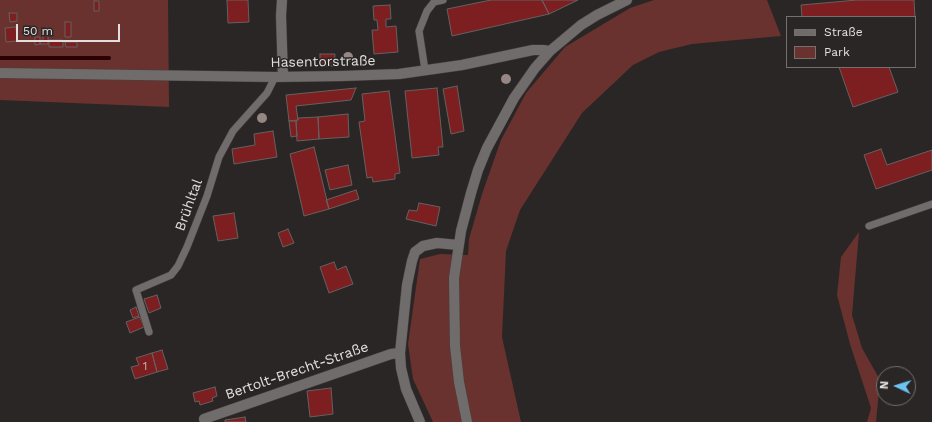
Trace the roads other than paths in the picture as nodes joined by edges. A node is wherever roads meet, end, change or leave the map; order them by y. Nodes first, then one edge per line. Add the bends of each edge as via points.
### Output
1 (282, 0) edge
2 (443, 0) edge
3 (628, 0) edge
4 (550, 52) junction
5 (425, 70) junction
6 (0, 73) edge
7 (279, 77) junction
8 (932, 204) edge
9 (869, 226) dead end
10 (458, 245) junction
11 (149, 332) dead end
12 (400, 353) junction
13 (204, 419) dead end
14 (420, 422) edge
15 (467, 422) edge

1 - 7 street
2 - 5 lane via 434,2 427,11 419,31
3 - 4 street via 581,25
4 - 5 street, Hasentorstraße via 533,50
4 - 10 street via 514,98 488,148 471,193
5 - 7 street, Hasentorstraße via 392,74
6 - 7 street, Hasentorstraße
7 - 11 lane, Brühltal via 233,131 219,158 207,196 178,266 171,275 136,290
8 - 9 lane
10 - 12 street via 438,243 419,248 415,252 407,285
10 - 15 street via 454,278 454,328 456,364
12 - 13 street, Bertolt-Brecht-Straße
12 - 14 street via 406,389

